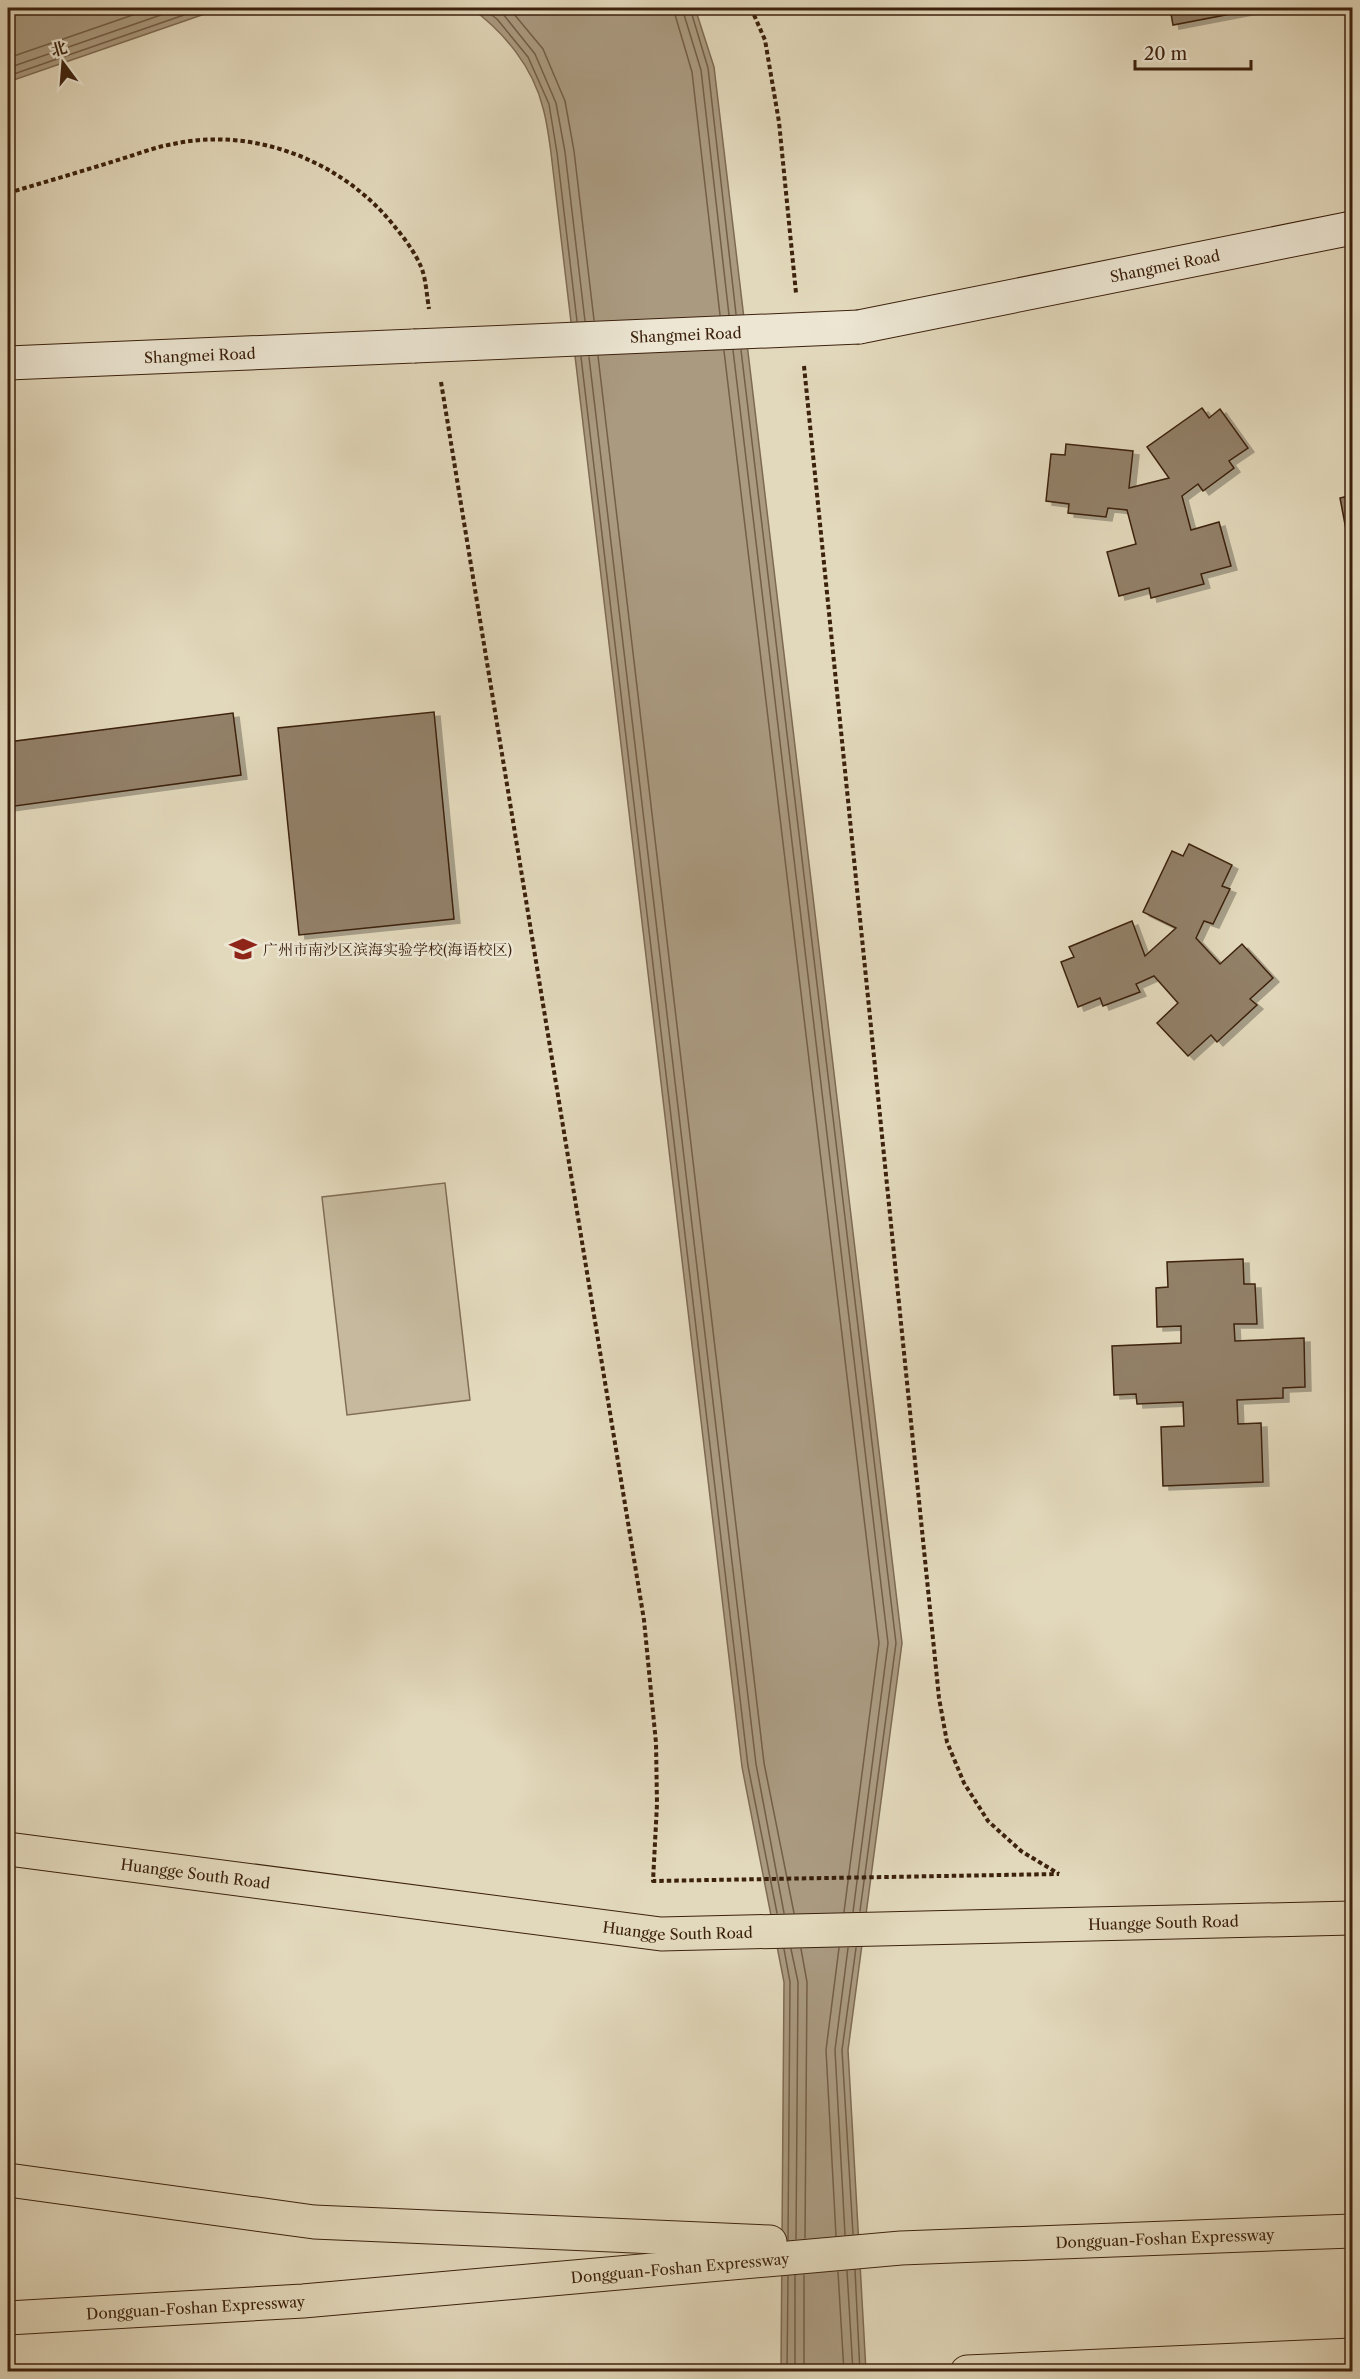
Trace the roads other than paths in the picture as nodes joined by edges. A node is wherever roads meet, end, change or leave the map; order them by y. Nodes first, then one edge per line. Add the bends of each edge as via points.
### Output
1 (1353, 228) edge
2 (8, 363) edge
3 (8, 1849) edge
4 (1353, 1918) edge
5 (8, 2180) edge
6 (1353, 2232) edge
7 (901, 2248) junction
8 (8, 2318) edge
9 (1353, 2355) edge
10 (967, 2372) edge

1 - 2 street, Shangmei Road, bridge via 859,327
3 - 4 main road, Huangge South Road via 661,1934
5 - 7 main road via 314,2222
6 - 7 main road, Dongguan-Foshan Expressway
7 - 8 main road, Dongguan-Foshan Expressway via 303,2301
9 - 10 main road

